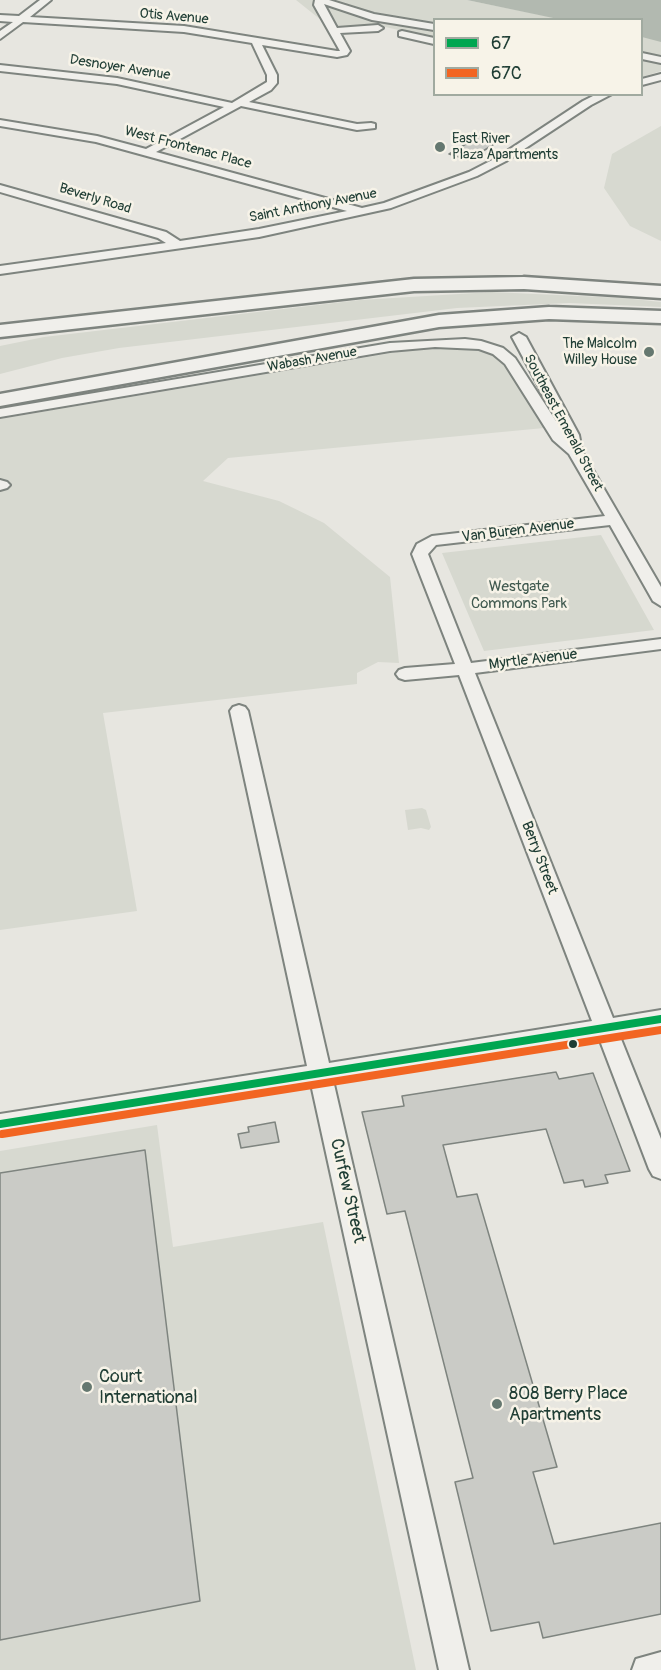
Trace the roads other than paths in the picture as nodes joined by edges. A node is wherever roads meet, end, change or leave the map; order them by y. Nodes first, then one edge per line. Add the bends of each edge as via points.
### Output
1 (46, 0) edge
2 (321, 0) edge
3 (326, 16) junction
4 (0, 18) edge
5 (21, 20) junction
6 (433, 27) edge
7 (378, 28) junction
8 (335, 31) junction
9 (0, 36) edge
10 (255, 40) junction
11 (433, 41) edge
12 (643, 57) edge
13 (661, 60) edge
14 (0, 68) edge
15 (661, 77) edge
16 (643, 82) edge
17 (603, 96) edge
18 (237, 105) junction
19 (0, 123) edge
20 (371, 126) dead end
21 (148, 152) junction
22 (0, 188) edge
23 (365, 212) junction
24 (178, 245) junction
25 (0, 270) edge
26 (661, 292) edge
27 (661, 317) edge
28 (0, 331) edge
29 (519, 337) dead end
30 (0, 400) edge
31 (0, 413) edge
32 (575, 451) junction
33 (615, 520) junction
34 (423, 547) joint
35 (661, 601) edge
36 (661, 644) edge
37 (465, 669) junction
38 (405, 674) dead end
39 (239, 711) dead end
40 (661, 1019) edge
41 (606, 1028) junction
42 (320, 1072) junction
43 (0, 1124) edge
44 (661, 1168) edge
45 (661, 1667) edge
46 (454, 1670) edge
47 (647, 1670) edge

1 - 5 street
2 - 3 street
2 - 6 street via 372,17
3 - 7 street
3 - 8 street
4 - 5 street, Otis Avenue
5 - 9 street
5 - 10 street, Otis Avenue via 184,30
7 - 8 street
7 - 11 street
8 - 10 street, Otis Avenue via 344,53
10 - 18 street via 273,78 267,88
12 - 13 street
14 - 18 street, Desnoyer Avenue via 126,82
15 - 16 street
17 - 23 street, Saint Anthony Avenue via 473,174
18 - 20 street, Desnoyer Avenue via 357,127
18 - 21 street
19 - 21 street, West Frontenac Place via 74,134
21 - 23 street, West Frontenac Place
22 - 24 street, Beverly Road via 162,235
23 - 24 street, Saint Anthony Avenue
24 - 25 street, Saint Anthony Avenue
26 - 28 highway via 524,283 423,285
27 - 30 highway via 562,313 439,321
29 - 32 street, Southeast Emerald Street via 572,435
31 - 32 street, Wabash Avenue via 390,347 465,343 498,351 510,361 558,437
32 - 33 street, Southeast Emerald Street
33 - 34 street, Van Buren Avenue via 432,541
33 - 35 street, Southeast Emerald Street
34 - 37 street, Berry Street via 420,554
36 - 37 street, Myrtle Avenue
37 - 38 street, Myrtle Avenue
37 - 41 street, Berry Street
39 - 42 street, Curfew Street
40 - 41 street
41 - 42 street
41 - 44 street, Berry Street
42 - 43 street
42 - 46 street, Curfew Street
45 - 47 street

